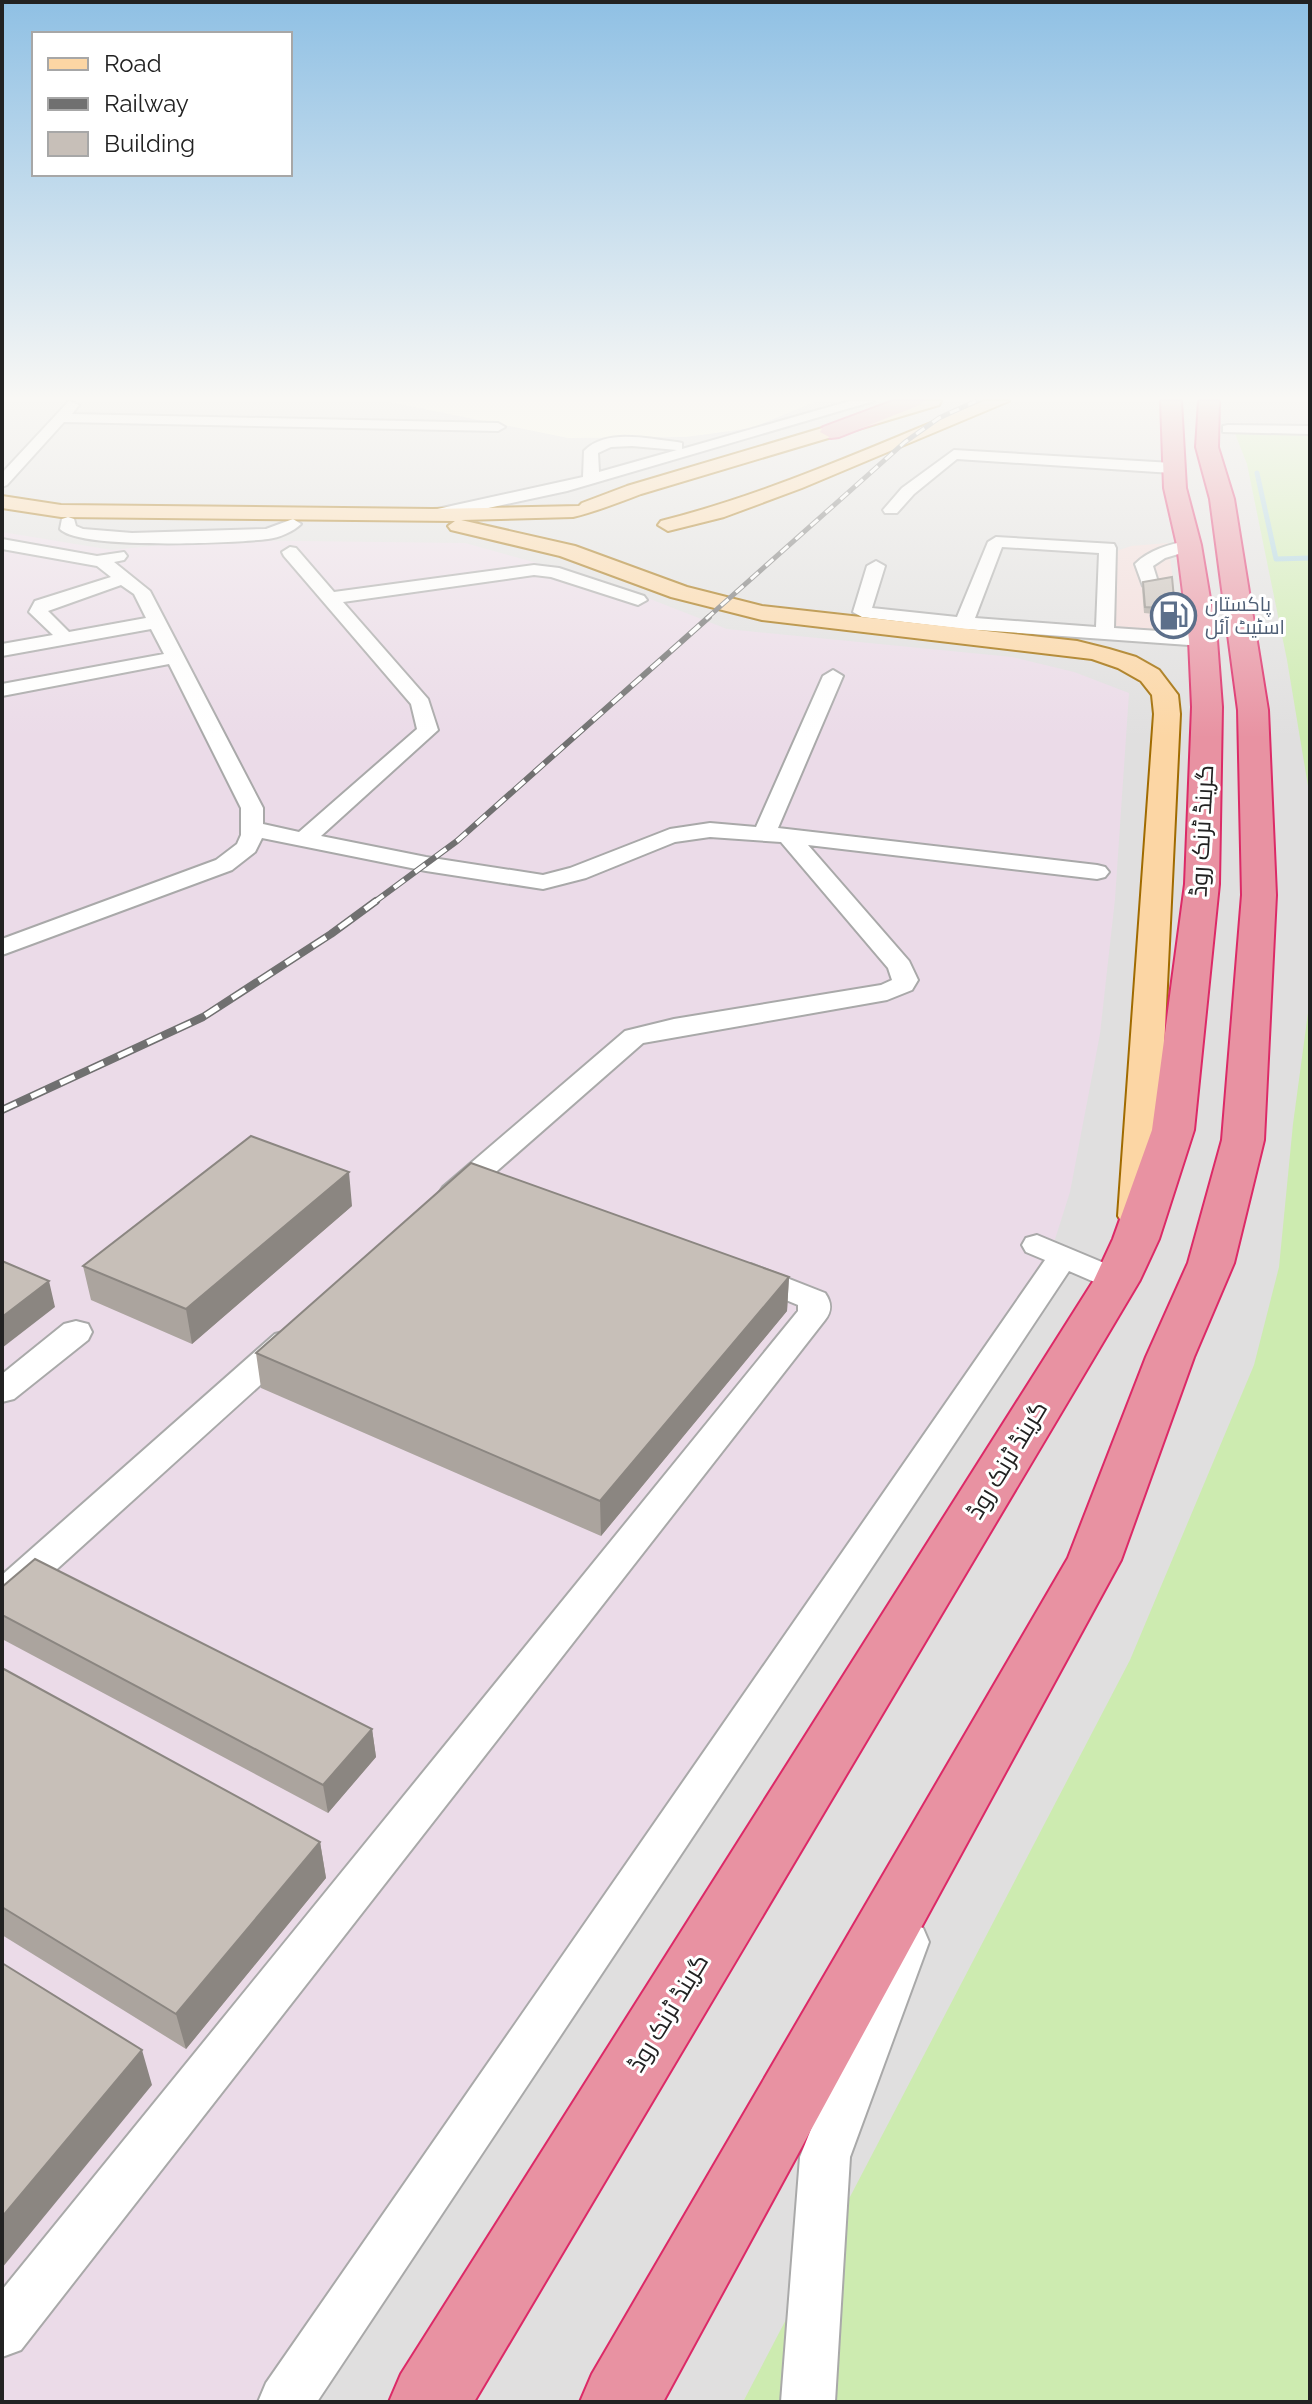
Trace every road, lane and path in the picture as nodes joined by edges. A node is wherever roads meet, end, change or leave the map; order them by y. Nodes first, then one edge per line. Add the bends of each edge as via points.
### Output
1 (264, 513) edge
2 (442, 513) edge
3 (510, 513) edge
4 (539, 513) edge
5 (571, 513) edge
6 (653, 513) edge
7 (1191, 513) edge
8 (1197, 513) edge
9 (1199, 513) edge
10 (2, 514) edge
11 (433, 515) junction
12 (470, 520) junction
13 (68, 522) junction
14 (293, 524) junction
15 (557, 531) junction
16 (2, 538) edge
17 (132, 538) junction
18 (648, 538) dead end
19 (604, 543) dead end
20 (2, 544) edge
21 (290, 552) dead end
22 (626, 553) dead end
23 (107, 559) junction
24 (876, 566) dead end
25 (124, 578) junction
26 (1149, 582) edge
27 (679, 592) junction
28 (330, 598) junction
29 (638, 600) dead end
30 (157, 622) junction
31 (964, 623) junction
32 (1190, 628) junction
33 (60, 632) dead end
34 (1105, 634) junction
35 (2, 650) edge
36 (176, 657) junction
37 (833, 676) dead end
38 (2, 690) edge
39 (252, 829) junction
40 (776, 835) junction
41 (304, 839) junction
42 (1097, 872) dead end
43 (2, 948) edge
44 (427, 1218) edge
45 (1126, 1260) junction
46 (724, 1265) edge
47 (309, 1323) edge
48 (76, 1332) dead end
49 (2, 1391) edge
50 (2, 1597) edge
51 (958, 1806) junction
52 (2, 2331) edge
53 (285, 2402) edge
54 (429, 2402) edge
55 (620, 2402) edge
56 (808, 2402) edge

1 - 11 main road
2 - 11 street
3 - 12 main road
4 - 12 main road
5 - 15 main road via 556,520
6 - 18 main road via 665,530
7 - 26 street via 1159,554 1144,564
8 - 32 highway, گرینڈ ٹرنک روڈ
9 - 51 highway, گرینڈ ٹرنک روڈ via 1253,710 1259,895 1243,1140 1211,1263 1094,1560
10 - 13 main road
11 - 12 main road
12 - 14 main road
12 - 15 main road
12 - 27 main road
13 - 14 main road
13 - 17 street via 68,529 80,534
14 - 17 street via 269,534
15 - 19 main road
16 - 23 street
17 - 23 street via 126,554
20 - 23 street
21 - 28 street
22 - 27 main road via 631,563
23 - 25 street
24 - 31 street via 862,612
25 - 30 street via 141,591
25 - 33 street via 41,605 38,612
27 - 45 main road via 762,613 1077,648 1147,673 1165,693
28 - 29 street via 534,570
28 - 41 street via 421,703 428,730
30 - 35 street
30 - 36 street
31 - 34 street
31 - 34 street via 996,542 1108,548
32 - 34 street
32 - 45 highway, گرینڈ ٹرنک روڈ via 1207,707 1202,884 1173,1130
36 - 38 street
36 - 39 street via 252,808
37 - 40 street
39 - 41 street
39 - 43 street via 247,847 224,865
40 - 41 street via 710,830 670,836 543,882
40 - 42 street
40 - 44 street via 900,966 903,985 634,1037 489,1181
45 - 53 street via 1050,1251
45 - 54 highway, گرینڈ ٹرنک روڈ
46 - 52 street via 814,1300 814,1313
47 - 50 street
48 - 49 street
51 - 55 highway, گرینڈ ٹرنک روڈ
51 - 56 street via 825,2157

